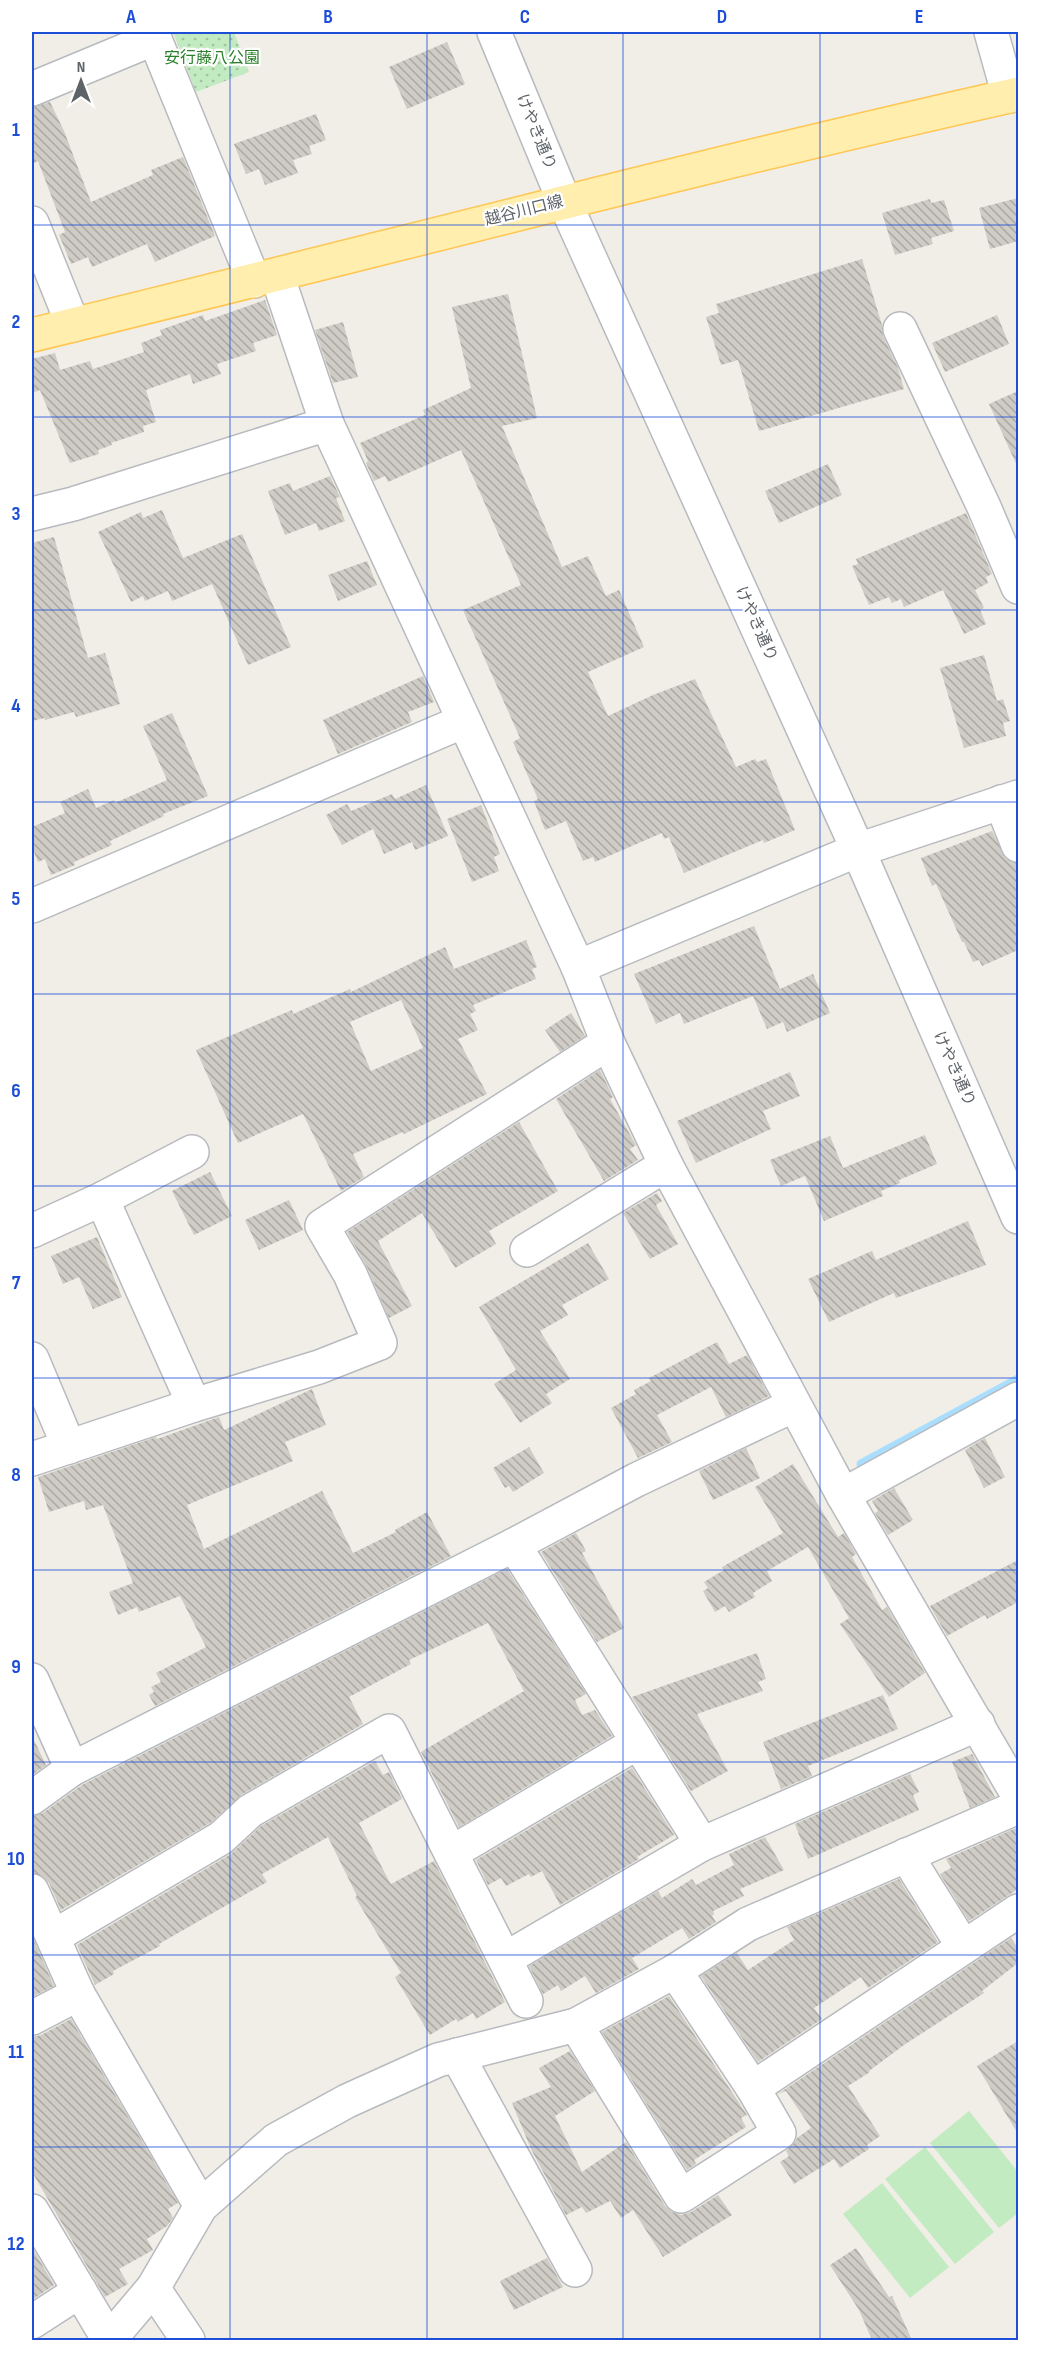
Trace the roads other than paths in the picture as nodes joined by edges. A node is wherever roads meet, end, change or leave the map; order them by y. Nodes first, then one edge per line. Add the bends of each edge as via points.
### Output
1 (494, 32) edge
2 (991, 32) edge
3 (153, 35) edge
4 (32, 89) edge
5 (1014, 95) edge
6 (564, 201) junction
7 (32, 223) edge
8 (266, 278) junction
9 (73, 325) junction
10 (900, 329) dead end
11 (32, 335) edge
12 (327, 424) junction
13 (32, 514) edge
14 (1018, 588) edge
15 (464, 721) junction
16 (1010, 800) edge
17 (1018, 845) edge
18 (858, 850) junction
19 (32, 906) edge
20 (578, 967) junction
21 (608, 1043) junction
22 (192, 1152) dead end
23 (666, 1165) junction
24 (102, 1199) junction
25 (1018, 1217) edge
26 (32, 1231) edge
27 (527, 1250) dead end
28 (32, 1359) edge
29 (1018, 1399) edge
30 (194, 1405) junction
31 (794, 1405) junction
32 (69, 1447) junction
33 (32, 1459) edge
34 (843, 1495) junction
35 (514, 1545) junction
36 (32, 1680) edge
37 (978, 1724) junction
38 (637, 1743) junction
39 (72, 1769) junction
40 (1018, 1795) edge
41 (32, 1798) edge
42 (1018, 1807) edge
43 (702, 1844) junction
44 (451, 1852) junction
45 (906, 1855) junction
46 (32, 1891) edge
47 (1018, 1911) edge
48 (53, 1937) junction
49 (963, 1946) junction
50 (505, 1959) junction
51 (675, 1971) junction
52 (78, 1994) junction
53 (526, 2001) dead end
54 (32, 2019) edge
55 (576, 2025) junction
56 (457, 2055) junction
57 (753, 2088) junction
58 (201, 2206) junction
59 (32, 2211) edge
60 (575, 2270) dead end
61 (153, 2288) junction
62 (80, 2291) junction
63 (32, 2322) edge
64 (109, 2340) edge
65 (189, 2340) edge

1 - 6 street, けやき通り
2 - 5 street
3 - 4 street
3 - 8 street
5 - 6 main road, 越谷川口線
6 - 8 main road, 越谷川口線
6 - 18 street, けやき通り
7 - 9 street
8 - 9 main road, 越谷川口線
8 - 12 street
9 - 11 main road, 越谷川口線
10 - 14 street
12 - 13 street
12 - 15 street
15 - 19 street
15 - 20 street
16 - 17 street
16 - 18 street
18 - 20 street
18 - 25 street, けやき通り
20 - 21 street
21 - 23 street
21 - 30 street via 322,1226 350,1274 380,1343 319,1367
22 - 24 street
23 - 27 street
23 - 31 street
24 - 26 street
24 - 30 street
28 - 32 street
29 - 34 street
30 - 32 street
31 - 34 street
31 - 35 street via 636,1480
32 - 33 street
34 - 37 street
35 - 38 street
35 - 39 street
36 - 39 street
37 - 40 street
37 - 43 street
38 - 43 street
38 - 44 street
39 - 41 street
42 - 45 street
43 - 50 street
44 - 48 street via 389,1731 250,1811 221,1838
44 - 50 street
45 - 49 street
45 - 51 street via 748,1924
46 - 48 street
47 - 49 street
48 - 52 street
49 - 57 street
50 - 53 street
51 - 55 street
51 - 57 street
52 - 54 street
52 - 58 street
55 - 56 street
55 - 57 street via 681,2196 778,2133
56 - 58 street via 347,2101 276,2140
56 - 60 street
58 - 61 street
59 - 62 street
61 - 64 street
61 - 65 street
62 - 63 street
62 - 64 street

